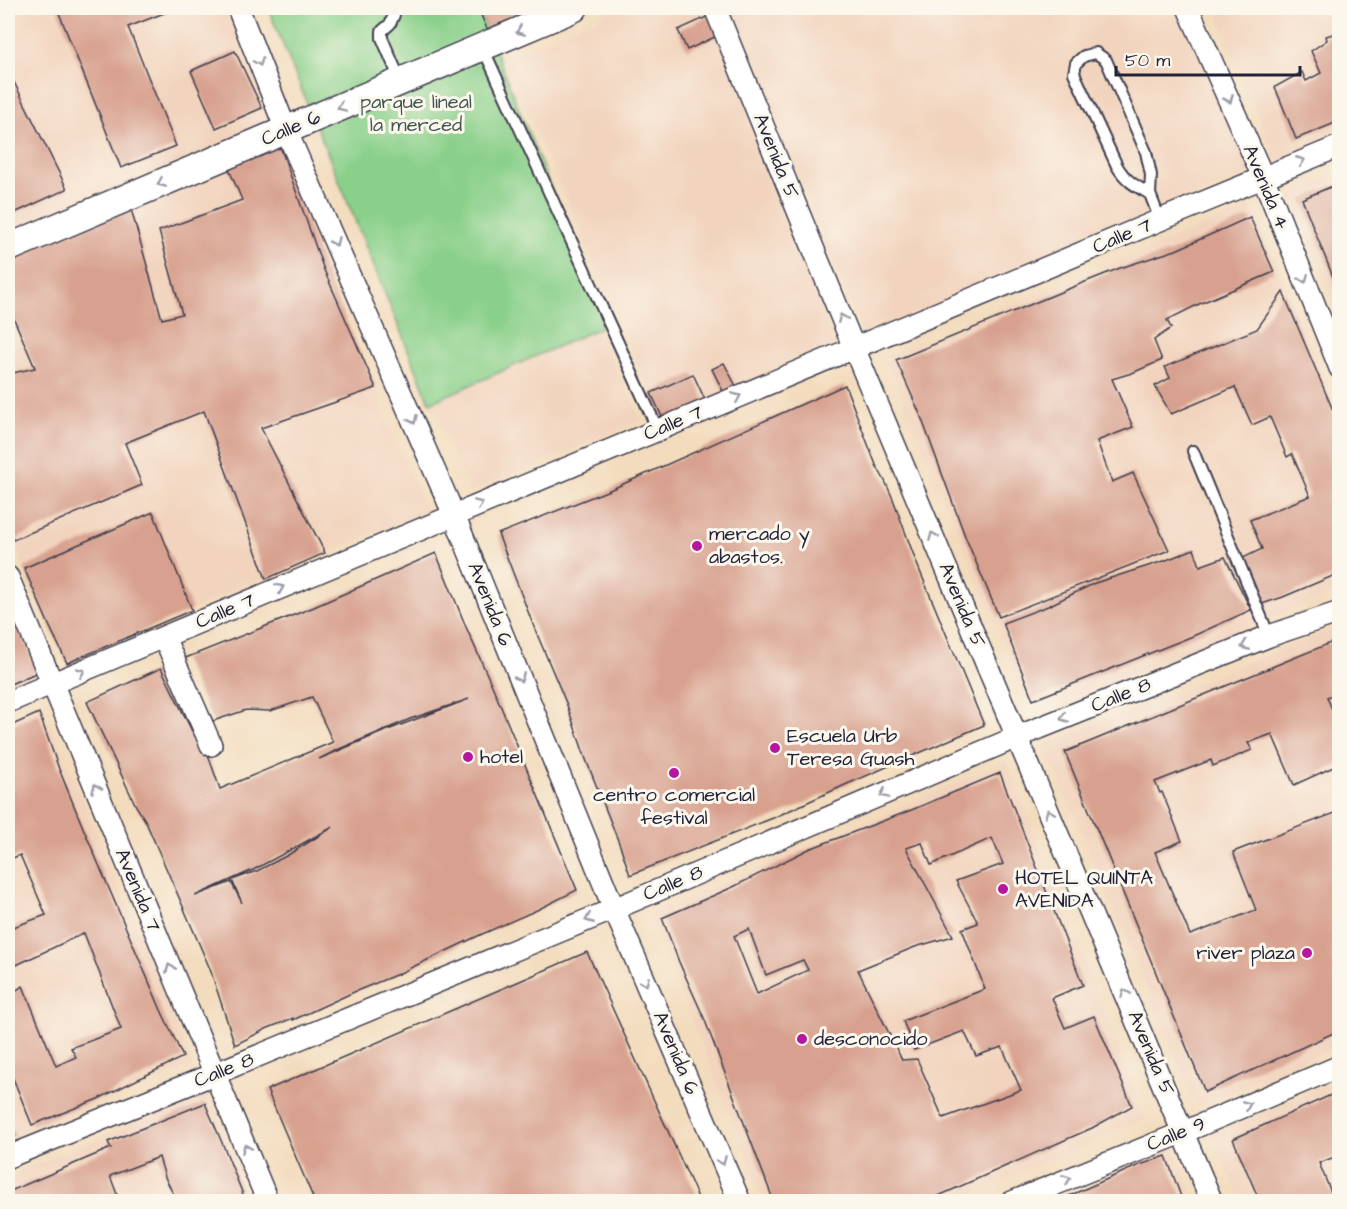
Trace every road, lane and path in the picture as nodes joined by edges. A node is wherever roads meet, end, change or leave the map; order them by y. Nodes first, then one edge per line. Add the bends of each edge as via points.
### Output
1 (238, 8) edge
2 (391, 8) edge
3 (574, 8) edge
4 (715, 8) edge
5 (1188, 8) edge
6 (482, 47) junction
7 (401, 82) junction
8 (286, 130) junction
9 (1340, 146) edge
10 (1263, 177) junction
11 (1150, 194) junction
12 (1160, 220) junction
13 (8, 248) edge
14 (854, 348) junction
15 (1338, 358) edge
16 (658, 430) junction
17 (1193, 451) dead end
18 (454, 515) junction
19 (8, 578) edge
20 (1340, 612) edge
21 (1269, 636) junction
22 (164, 637) junction
23 (52, 683) junction
24 (8, 702) edge
25 (1017, 737) junction
26 (212, 745) dead end
27 (614, 909) junction
28 (1340, 1066) edge
29 (214, 1074) junction
30 (1184, 1132) junction
31 (8, 1157) edge
32 (268, 1202) edge
33 (740, 1202) edge
34 (1012, 1202) edge
35 (1212, 1202) edge

1 -> 8 street, Avenida 6
2 - 7 lane via 394,15 382,31 382,38
3 -> 6 street, Calle 6
14 -> 4 street, Avenida 5
5 -> 10 street, Avenida 4
6 - 7 street, Calle 6
6 - 16 lane
7 -> 8 street, Calle 6
8 -> 13 street, Calle 6
8 -> 18 street, Avenida 6
10 -> 9 street, Calle 7
10 - 12 street, Calle 7
10 -> 15 street, Avenida 4
11 - 11 lane via 1150,164 1106,60 1096,53 1084,56 1076,63 1074,73 1117,166 1131,184
11 - 12 lane
12 - 14 street, Calle 7
16 -> 14 street, Calle 7
25 -> 14 street, Avenida 5
18 -> 16 street, Calle 7
17 - 21 lane
22 -> 18 street, Calle 7
18 -> 27 street, Avenida 6
19 - 23 street, Avenida 7
20 - 21 street, Calle 8
21 -> 25 street, Calle 8
23 -> 22 street, Calle 7
22 - 26 street
23 - 24 street, Calle 7
29 -> 23 street, Avenida 7
25 -> 27 street, Calle 8
30 -> 25 street, Avenida 5
27 -> 29 street, Calle 8
27 -> 33 street, Avenida 6
30 -> 28 street, Calle 9
29 - 31 street, Calle 8
32 -> 29 street, Avenida 7
34 -> 30 street, Calle 9
30 - 35 street, Avenida 5

